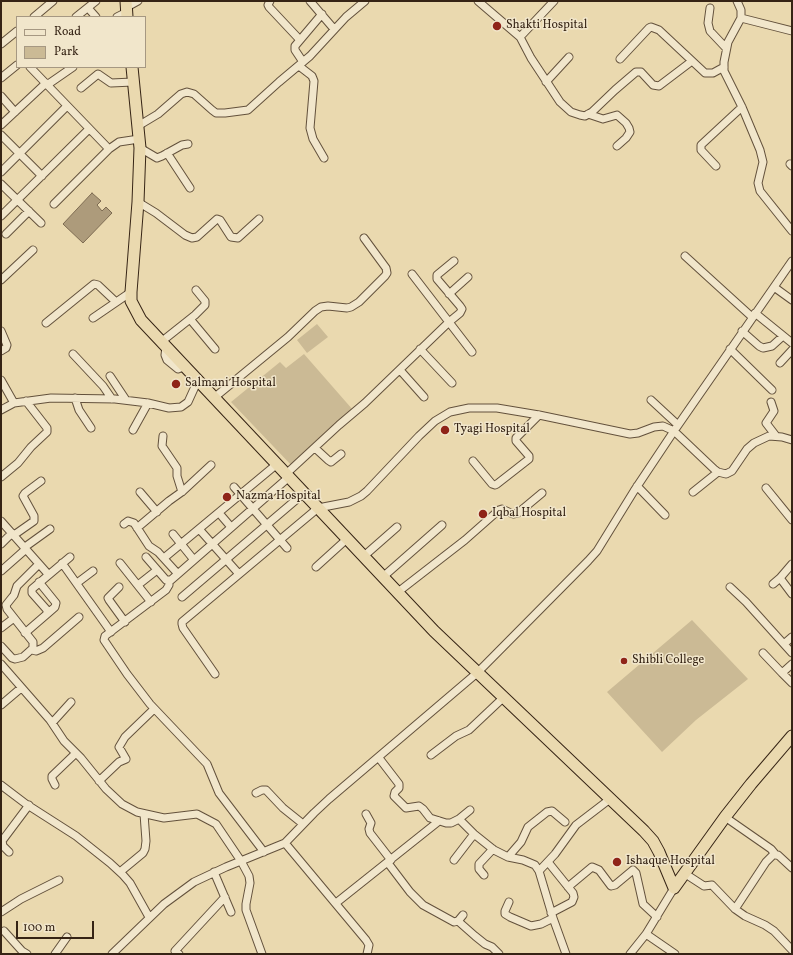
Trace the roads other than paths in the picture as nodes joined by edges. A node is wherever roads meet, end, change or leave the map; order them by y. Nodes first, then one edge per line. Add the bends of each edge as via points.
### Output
1 (53, 1) edge
2 (96, 1) edge
3 (138, 1) edge
4 (270, 1) edge
5 (310, 1) edge
6 (365, 1) edge
7 (478, 1) edge
8 (554, 1) edge
9 (737, 1) edge
10 (88, 8) junction
11 (710, 8) dead end
12 (41, 11) junction
13 (125, 11) edge
14 (322, 14) junction
15 (35, 16) edge
16 (45, 16) edge
17 (77, 16) edge
18 (95, 16) edge
19 (741, 18) junction
20 (334, 29) junction
21 (792, 31) edge
22 (16, 32) edge
23 (520, 37) junction
24 (300, 40) junction
25 (1, 44) edge
26 (726, 48) junction
27 (570, 57) dead end
28 (620, 59) dead end
29 (692, 60) junction
30 (301, 64) junction
31 (16, 66) edge
32 (724, 67) junction
33 (31, 68) edge
34 (71, 68) edge
35 (132, 68) edge
36 (1, 78) edge
37 (133, 82) junction
38 (546, 82) junction
39 (47, 84) junction
40 (81, 88) dead end
41 (1, 96) edge
42 (67, 106) junction
43 (742, 107) junction
44 (15, 112) junction
45 (588, 114) junction
46 (1, 125) edge
47 (138, 126) junction
48 (89, 129) junction
49 (1, 135) edge
50 (139, 143) junction
51 (188, 144) dead end
52 (617, 146) dead end
53 (109, 149) junction
54 (167, 153) junction
55 (19, 154) junction
56 (324, 158) dead end
57 (716, 166) dead end
58 (1, 172) edge
59 (42, 176) junction
60 (1, 184) edge
61 (190, 188) dead end
62 (18, 200) junction
63 (138, 202) junction
64 (54, 204) dead end
65 (29, 211) junction
66 (1, 216) edge
67 (258, 219) dead end
68 (41, 223) dead end
69 (792, 231) edge
70 (6, 234) dead end
71 (364, 238) dead end
72 (32, 250) dead end
73 (685, 256) dead end
74 (454, 261) dead end
75 (792, 261) edge
76 (412, 274) dead end
77 (468, 278) dead end
78 (1, 280) edge
79 (774, 287) junction
80 (196, 290) dead end
81 (130, 292) junction
82 (449, 294) junction
83 (792, 300) edge
84 (116, 302) junction
85 (754, 315) junction
86 (93, 318) dead end
87 (190, 319) junction
88 (448, 322) junction
89 (46, 323) dead end
90 (742, 331) junction
91 (1, 332) edge
92 (783, 336) junction
93 (792, 343) edge
94 (164, 345) junction
95 (215, 349) dead end
96 (420, 349) junction
97 (730, 349) junction
98 (792, 350) edge
99 (1, 351) edge
100 (472, 352) dead end
101 (73, 354) dead end
102 (780, 363) dead end
103 (400, 370) junction
104 (110, 376) dead end
105 (1, 380) edge
106 (198, 380) junction
107 (452, 383) dead end
108 (772, 390) dead end
109 (215, 396) junction
110 (75, 398) junction
111 (424, 398) dead end
112 (112, 399) junction
113 (126, 400) junction
114 (651, 400) dead end
115 (26, 401) junction
116 (771, 402) dead end
117 (14, 403) junction
118 (148, 403) junction
119 (1, 410) edge
120 (539, 415) junction
121 (90, 428) dead end
122 (676, 428) junction
123 (133, 430) dead end
124 (163, 436) dead end
125 (776, 436) junction
126 (792, 440) edge
127 (315, 448) junction
128 (341, 454) dead end
129 (473, 460) dead end
130 (277, 464) junction
131 (211, 465) dead end
132 (718, 472) junction
133 (288, 475) junction
134 (1, 477) edge
135 (41, 481) dead end
136 (637, 486) junction
137 (234, 487) dead end
138 (766, 488) dead end
139 (140, 492) dead end
140 (182, 492) junction
141 (693, 492) dead end
142 (304, 493) junction
143 (542, 493) dead end
144 (241, 495) junction
145 (252, 508) junction
146 (318, 508) junction
147 (157, 512) junction
148 (219, 513) junction
149 (665, 515) dead end
150 (792, 520) edge
151 (1, 521) edge
152 (124, 524) dead end
153 (266, 525) junction
154 (442, 525) dead end
155 (231, 527) junction
156 (397, 527) dead end
157 (137, 528) junction
158 (50, 529) dead end
159 (199, 529) junction
160 (13, 534) junction
161 (173, 534) dead end
162 (348, 538) junction
163 (280, 540) junction
164 (1, 544) edge
165 (182, 544) junction
166 (212, 544) junction
167 (25, 548) junction
168 (287, 548) dead end
169 (364, 556) junction
170 (70, 557) dead end
171 (146, 557) dead end
172 (164, 558) junction
173 (194, 560) junction
174 (226, 560) junction
175 (62, 563) junction
176 (120, 563) dead end
177 (39, 564) junction
178 (792, 564) edge
179 (316, 567) dead end
180 (157, 570) junction
181 (93, 571) dead end
182 (1, 572) edge
183 (48, 574) junction
184 (178, 574) junction
185 (239, 574) junction
186 (384, 576) junction
187 (780, 578) junction
188 (169, 581) junction
189 (39, 582) junction
190 (77, 583) junction
191 (773, 584) dead end
192 (138, 586) junction
193 (119, 588) dead end
194 (730, 588) dead end
195 (398, 592) junction
196 (792, 594) edge
197 (182, 597) dead end
198 (151, 602) junction
199 (47, 614) junction
200 (79, 617) dead end
201 (14, 618) junction
202 (125, 622) junction
203 (1, 628) edge
204 (111, 632) junction
205 (25, 633) junction
206 (792, 637) edge
207 (784, 644) junction
208 (1, 646) edge
209 (32, 650) junction
210 (763, 653) dead end
211 (792, 653) edge
212 (1, 664) edge
213 (792, 664) edge
214 (477, 673) junction
215 (782, 673) junction
216 (215, 674) dead end
217 (792, 682) edge
218 (21, 688) junction
219 (504, 697) junction
220 (71, 702) dead end
221 (1, 705) edge
222 (154, 709) junction
223 (52, 723) junction
224 (792, 736) edge
225 (76, 753) junction
226 (431, 755) dead end
227 (379, 758) junction
228 (99, 781) junction
229 (1, 785) edge
230 (56, 785) dead end
231 (256, 793) dead end
232 (610, 799) junction
233 (29, 805) junction
234 (470, 810) dead end
235 (144, 814) junction
236 (366, 814) dead end
237 (725, 817) junction
238 (459, 819) junction
239 (439, 821) junction
240 (565, 822) dead end
241 (303, 824) junction
242 (474, 834) junction
243 (285, 843) junction
244 (493, 849) junction
245 (9, 852) dead end
246 (264, 852) junction
247 (776, 855) junction
248 (508, 857) junction
249 (454, 860) dead end
250 (241, 861) junction
251 (390, 861) junction
252 (548, 862) junction
253 (664, 864) junction
254 (792, 868) edge
255 (539, 871) junction
256 (120, 872) junction
257 (214, 872) junction
258 (684, 873) junction
259 (484, 875) dead end
260 (59, 880) dead end
261 (568, 887) junction
262 (674, 888) junction
263 (225, 897) junction
264 (509, 902) dead end
265 (336, 903) junction
266 (734, 909) junction
267 (1, 912) edge
268 (231, 912) dead end
269 (552, 915) junction
270 (149, 917) junction
271 (657, 917) junction
272 (4, 931) dead end
273 (646, 934) junction
274 (67, 937) dead end
275 (789, 942) edge
276 (792, 950) edge
277 (672, 953) edge
278 (27, 954) edge
279 (54, 954) edge
280 (112, 954) edge
281 (179, 954) edge
282 (262, 954) edge
283 (367, 954) edge
284 (499, 954) edge
285 (566, 954) edge
286 (630, 954) edge

1 - 12 street
2 - 10 street
3 - 13 street
4 - 24 street via 269,7
5 - 14 street
6 - 20 street
7 - 23 street
8 - 23 street
9 - 19 street
10 - 17 street
10 - 18 street
11 - 26 street via 710,31
12 - 15 street
12 - 16 street
14 - 20 street
14 - 24 street
19 - 21 street
19 - 26 street
20 - 30 street via 318,49
22 - 25 street
23 - 38 street
24 - 30 street via 295,48
26 - 32 street
27 - 38 street
28 - 29 street via 652,27
29 - 32 street via 707,74 713,74
29 - 45 street via 659,86 653,84 641,72 636,72
30 - 47 street via 245,111 216,112 194,94 187,92
30 - 56 street via 314,81 310,128
31 - 36 street
32 - 43 street
33 - 39 street
34 - 39 street
35 - 37 highway
37 - 40 street via 111,83 98,74
37 - 47 highway
38 - 45 street via 565,108 580,115
39 - 42 street
39 - 44 street
41 - 44 street
42 - 48 street
42 - 55 street
43 - 57 street via 701,145 701,150
43 - 69 street via 762,158 763,165 758,183 760,191
44 - 46 street
45 - 52 street via 603,119 617,115 626,123 630,132
47 - 50 highway
48 - 53 street
48 - 59 street
49 - 55 street
50 - 53 street via 119,142
50 - 54 street via 157,158
50 - 63 highway
51 - 54 street
53 - 64 street
54 - 61 street
55 - 58 street
55 - 59 street
59 - 62 street
60 - 62 street
62 - 65 street
62 - 66 street
63 - 67 street via 192,238 197,237 217,219 231,237 238,238
63 - 81 highway
65 - 68 street
65 - 70 street
71 - 109 street via 386,268 385,276 355,306 328,306 315,311 288,337
72 - 78 street
73 - 85 street
74 - 82 street via 437,277 438,282
75 - 79 street
76 - 88 street
77 - 82 street
79 - 83 street
79 - 85 street
80 - 87 street via 206,303
81 - 84 street
81 - 94 highway via 131,301 141,320
82 - 88 street via 462,309
84 - 86 street
84 - 89 street via 94,284
85 - 90 street
85 - 92 street
87 - 94 street
87 - 95 street
88 - 96 street
88 - 100 street
90 - 92 street via 763,348 772,346
90 - 97 street
91 - 99 street via 7,345
92 - 93 street
94 - 106 highway
96 - 103 street
96 - 107 street
97 - 108 street
97 - 122 street
98 - 102 street
101 - 112 street
103 - 111 street
103 - 127 street
104 - 113 street
105 - 117 street
106 - 109 highway
106 - 118 street via 188,402 181,407 169,408
109 - 130 highway
110 - 112 street
110 - 115 street
110 - 121 street
112 - 113 street
113 - 118 street
114 - 122 street
115 - 117 street
115 - 134 street via 47,428 47,432
116 - 125 street via 774,411 766,423
117 - 119 street
118 - 123 street
120 - 122 street via 630,434 659,426
120 - 129 street via 516,438 529,459 498,484 493,485
120 - 146 street via 482,407 450,412 435,421 419,436 361,496 349,502
122 - 132 street
122 - 136 street
124 - 140 street via 162,446 177,468
125 - 126 street
125 - 132 street via 769,436 754,443 730,473
127 - 128 street via 331,462
127 - 133 street
130 - 133 highway
130 - 144 street
131 - 140 street
132 - 141 street
133 - 142 highway
133 - 145 street
135 - 160 street via 23,496 34,516 34,521
136 - 149 street
136 - 214 street via 588,561
137 - 144 street
138 - 150 street
139 - 147 street
140 - 147 street
142 - 146 highway
142 - 153 street
143 - 195 street via 518,513 500,510
144 - 145 street
144 - 148 street
145 - 153 street
145 - 155 street
146 - 162 highway
146 - 163 street
147 - 157 street
148 - 155 street
148 - 159 street
151 - 160 street
152 - 157 street via 130,521
153 - 163 street
153 - 174 street
154 - 186 street
155 - 166 street
156 - 169 street
157 - 172 street via 150,546
158 - 167 street
159 - 165 street
159 - 166 street
160 - 164 street
160 - 167 street
161 - 165 street
162 - 169 highway
162 - 179 street
163 - 168 street
163 - 185 street
165 - 172 street
165 - 173 street
166 - 173 street
166 - 174 street
167 - 177 street
167 - 182 street
169 - 186 highway
170 - 175 street
171 - 180 street
172 - 184 street
173 - 184 street
174 - 185 street
174 - 197 street
175 - 183 street
175 - 190 street
176 - 192 street
177 - 183 street
177 - 201 street via 17,586 14,595 7,602 7,609
178 - 187 street
180 - 188 street
180 - 192 street
181 - 190 street
183 - 189 street
184 - 188 street
185 - 216 street via 182,623
186 - 195 highway
187 - 191 street
187 - 196 street
188 - 198 street via 166,590
189 - 199 street via 31,591 47,610
189 - 199 street via 56,603
190 - 204 street
192 - 198 street
193 - 202 street via 108,598
194 - 207 street
195 - 214 highway
198 - 202 street
199 - 205 street
200 - 209 street via 43,648
201 - 203 street
201 - 205 street
202 - 204 street
204 - 222 street via 104,638 105,642
205 - 209 street via 34,644
206 - 207 street
207 - 211 street
208 - 209 street via 15,659
210 - 215 street
212 - 218 street
213 - 215 street
214 - 219 highway
214 - 227 street
215 - 217 street
218 - 221 street
218 - 223 street
219 - 226 street via 469,730 456,736
219 - 232 highway
220 - 223 street
222 - 228 street via 121,743 119,747 126,759 119,762
222 - 246 street via 207,764 219,794
223 - 225 street
224 - 237 highway
225 - 228 street
225 - 230 street via 52,776
227 - 239 street via 399,784 394,794 395,798 406,808 421,807 430,818
227 - 241 street
228 - 235 street via 122,804
229 - 233 street
231 - 241 street via 266,790
232 - 252 street via 576,825
232 - 253 highway via 653,841
233 - 245 street via 2,841
233 - 256 street via 76,836
234 - 238 street
235 - 250 street via 164,818 197,814 216,824
235 - 256 street via 145,849
236 - 251 street via 371,822 370,833
237 - 247 street via 773,850
237 - 258 highway
238 - 239 street via 451,823
238 - 242 street
239 - 251 street
240 - 248 street via 552,811 547,812 528,827 521,842
241 - 243 street
242 - 244 street
242 - 249 street
243 - 246 street
243 - 265 street
244 - 248 street
244 - 259 street via 479,864
246 - 250 street
247 - 254 street
247 - 266 street via 766,862
248 - 255 street via 524,860
250 - 257 street
250 - 282 street via 250,880 246,910
251 - 265 street
251 - 284 street via 419,902 452,922 461,918 475,936
252 - 255 street
252 - 261 street
253 - 258 highway
253 - 262 highway
255 - 269 street
256 - 270 street via 130,883
257 - 263 street
257 - 270 street via 178,892
258 - 262 highway
258 - 266 street via 704,886 712,885
260 - 267 street
261 - 269 street via 574,899
261 - 271 street via 592,867 599,870 611,886 633,870 636,873 643,904
262 - 271 street
263 - 268 street
263 - 281 street via 175,951
264 - 269 street via 505,914 531,926 541,924
265 - 283 street via 366,940 369,945
266 - 275 street via 765,925
269 - 285 street
270 - 280 street
271 - 273 street
272 - 278 street
273 - 277 street
273 - 286 street
274 - 279 street
275 - 276 street

